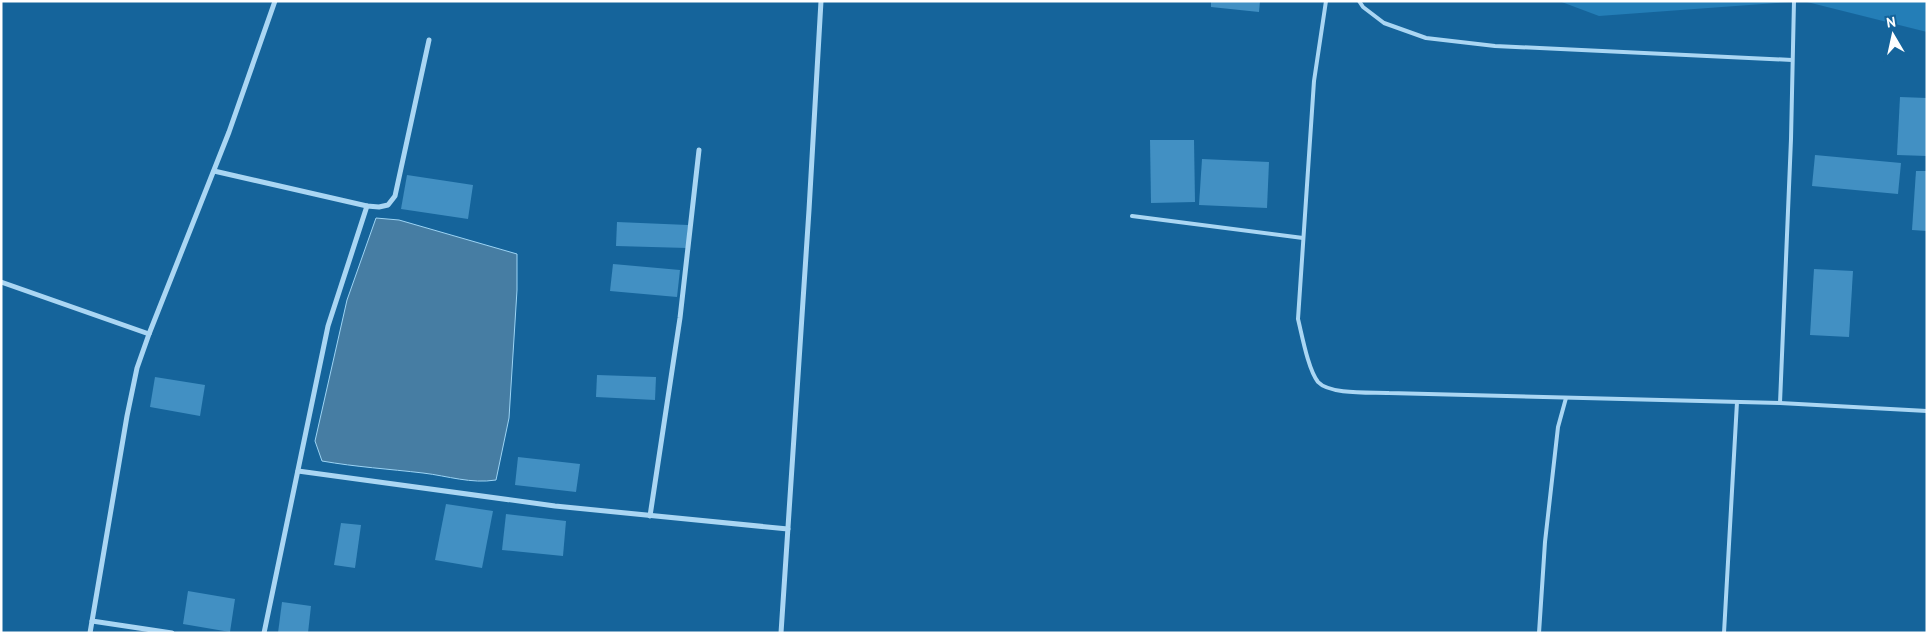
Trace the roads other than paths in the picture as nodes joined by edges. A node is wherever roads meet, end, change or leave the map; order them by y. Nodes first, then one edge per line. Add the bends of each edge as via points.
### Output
1 (275, 1) edge
2 (821, 1) edge
3 (1326, 1) edge
4 (1360, 1) edge
5 (1794, 1) edge
6 (429, 40) dead end
7 (1792, 60) junction
8 (698, 150) dead end
9 (214, 171) junction
10 (368, 206) junction
11 (1132, 216) dead end
12 (1303, 238) junction
13 (1, 282) edge
14 (149, 334) junction
15 (1566, 398) junction
16 (1736, 402) junction
17 (1780, 403) junction
18 (1927, 411) edge
19 (298, 471) junction
20 (650, 516) junction
21 (788, 530) junction
22 (92, 621) junction
23 (90, 633) edge
24 (172, 633) edge
25 (264, 633) edge
26 (780, 633) edge
27 (1539, 633) edge
28 (1724, 633) edge

1 - 9 street
2 - 21 street
3 - 12 lane via 1314,81
4 - 7 lane via 1384,23 1426,38 1494,46
5 - 7 lane
6 - 10 street via 395,196 388,205
7 - 17 lane
8 - 20 street via 680,318
9 - 10 street
9 - 14 street
10 - 19 street via 328,326
11 - 12 lane
12 - 15 lane via 1298,319 1307,357 1318,382 1334,390
13 - 14 street
14 - 22 street via 137,368 127,416
15 - 16 lane
15 - 27 lane via 1557,437
16 - 17 lane
16 - 28 lane
17 - 18 lane
19 - 20 street
19 - 25 street
20 - 21 street
21 - 26 street
22 - 23 street
22 - 24 street

